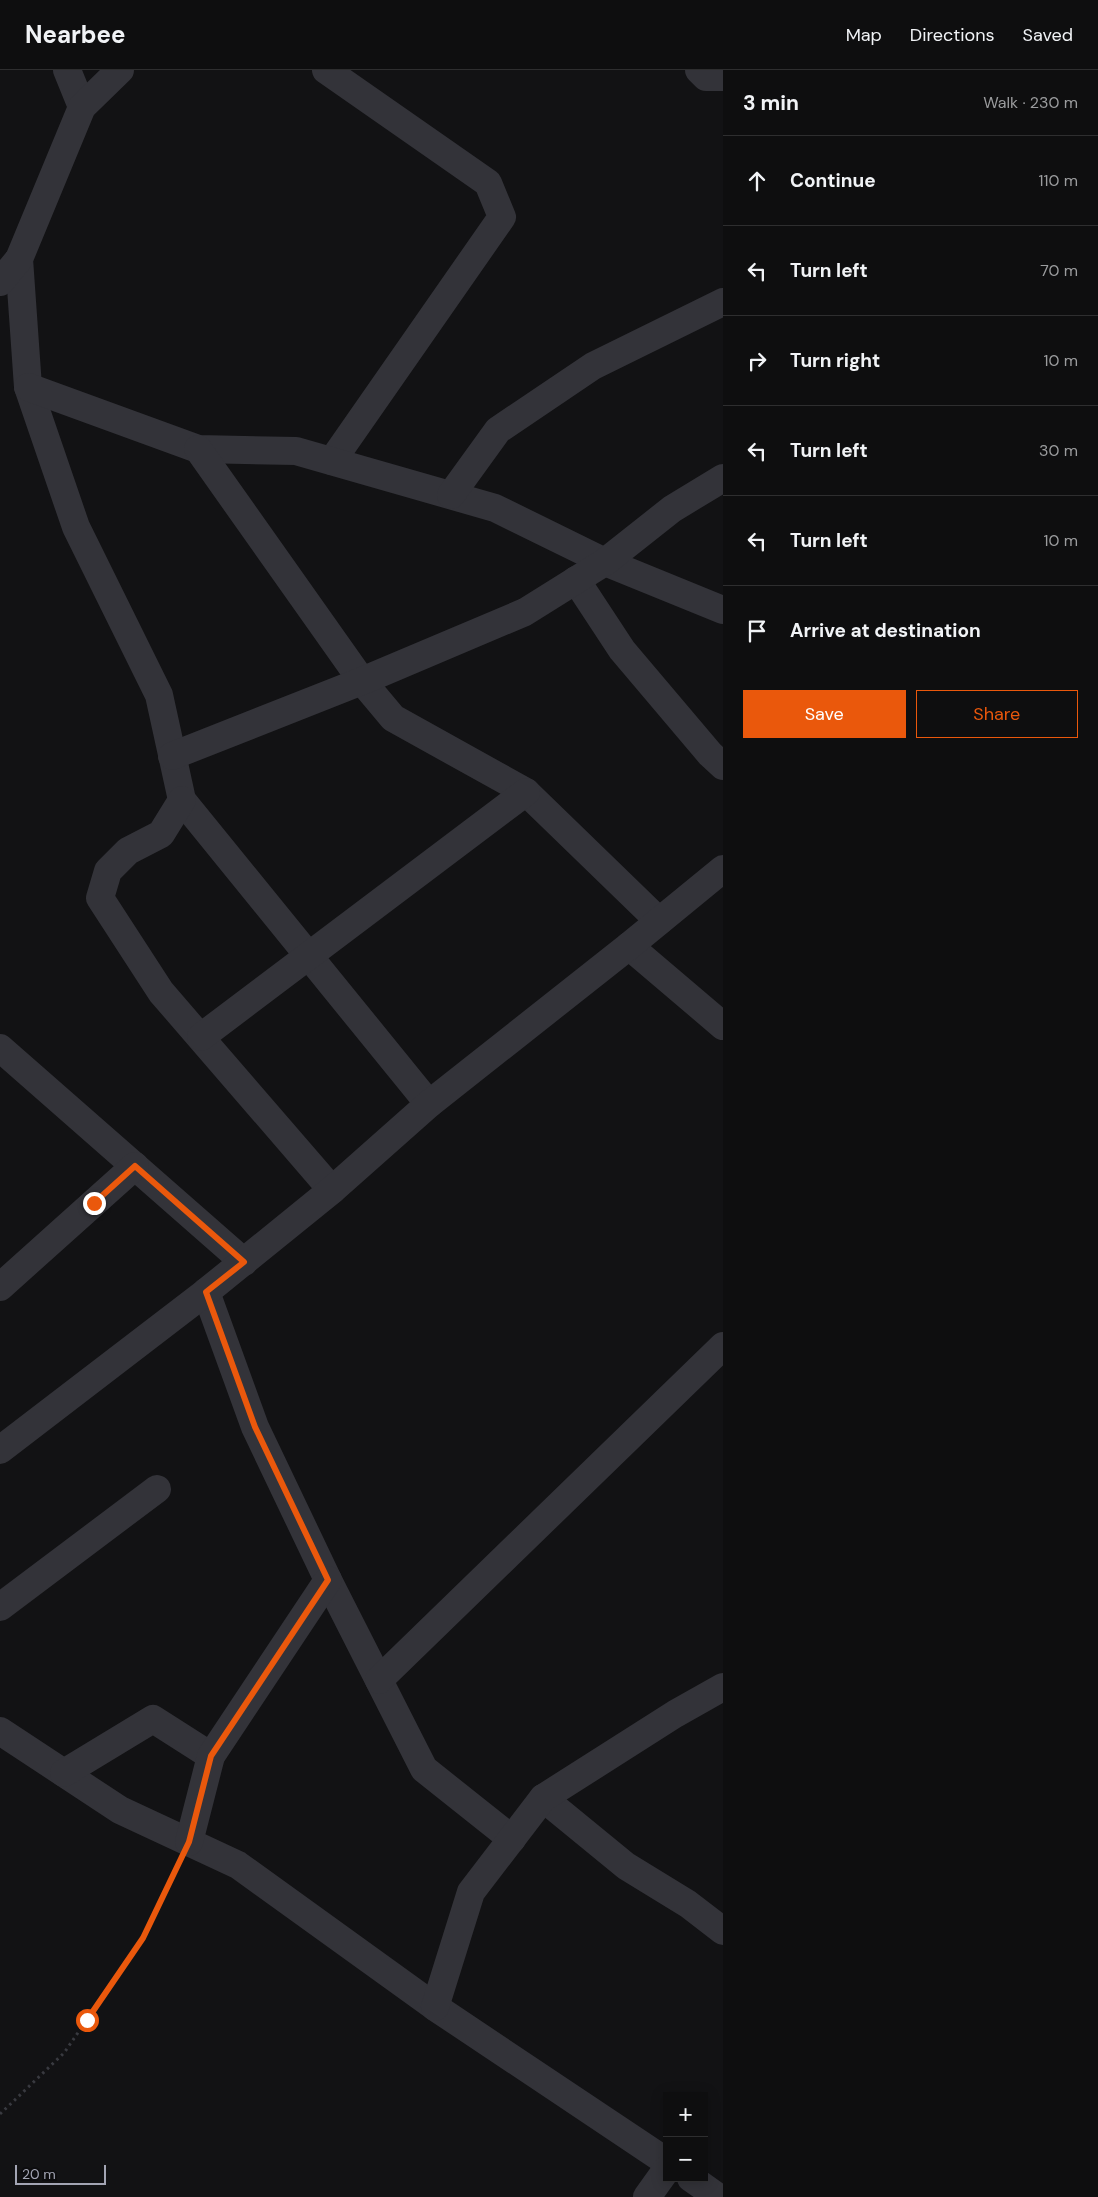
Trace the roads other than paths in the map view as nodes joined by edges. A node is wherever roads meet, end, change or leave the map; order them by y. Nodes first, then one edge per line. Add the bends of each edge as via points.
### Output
1 (67, 70) edge
2 (120, 70) edge
3 (326, 70) edge
4 (82, 107) junction
5 (19, 259) junction
6 (0, 282) edge
7 (723, 302) edge
8 (28, 387) junction
9 (198, 449) junction
10 (332, 461) junction
11 (723, 478) edge
12 (451, 496) junction
13 (605, 562) junction
14 (576, 580) junction
15 (723, 610) edge
16 (362, 681) junction
17 (172, 756) junction
18 (723, 766) edge
19 (526, 792) junction
20 (182, 800) junction
21 (723, 869) edge
22 (659, 921) junction
23 (629, 946) junction
24 (308, 955) junction
25 (723, 1026) edge
26 (200, 1037) junction
27 (0, 1048) edge
28 (429, 1104) junction
29 (135, 1166) junction
30 (332, 1190) junction
31 (244, 1262) junction
32 (0, 1287) edge
33 (206, 1292) junction
34 (723, 1346) edge
35 (0, 1450) edge
36 (157, 1489) dead end
37 (328, 1580) junction
38 (0, 1607) edge
39 (379, 1680) junction
40 (723, 1687) edge
41 (0, 1731) edge
42 (211, 1756) junction
43 (64, 1773) junction
44 (543, 1798) junction
45 (512, 1839) junction
46 (189, 1842) junction
47 (723, 1931) edge
48 (435, 2007) junction
49 (663, 2159) edge
50 (663, 2175) edge
51 (697, 2182) edge
52 (647, 2197) edge
53 (718, 2197) edge

1 - 4 street
2 - 4 street
3 - 10 street via 488,183 502,217
4 - 5 street
5 - 6 street
5 - 8 street
7 - 12 street via 593,366 498,430
8 - 9 street
8 - 17 street via 76,527 159,695
9 - 10 street via 296,451
9 - 16 street
10 - 12 street
11 - 13 street via 672,510
12 - 13 street via 496,508
13 - 14 street
13 - 15 street
14 - 16 street via 525,612
14 - 18 street via 622,650
16 - 17 street
16 - 19 street via 394,718
17 - 20 street
19 - 22 street
19 - 24 street
20 - 24 street
20 - 26 street via 161,834 128,851 108,871 100,898 161,992
21 - 22 street
22 - 23 street
23 - 25 street
23 - 28 street
24 - 26 street
24 - 28 street
26 - 30 street
27 - 29 street
28 - 30 street
29 - 31 street
29 - 32 street
30 - 31 street
31 - 33 street
33 - 35 street
33 - 37 street via 255,1427
34 - 39 street
36 - 38 street
37 - 39 street
37 - 42 street
39 - 45 street via 424,1769
40 - 44 street via 674,1714
41 - 43 street
42 - 43 street via 153,1719
42 - 46 street
43 - 46 street via 120,1810
44 - 45 street
44 - 47 street via 626,1866 688,1904
45 - 48 street via 471,1892
46 - 48 street via 238,1865
48 - 49 street
50 - 52 street
51 - 53 street

